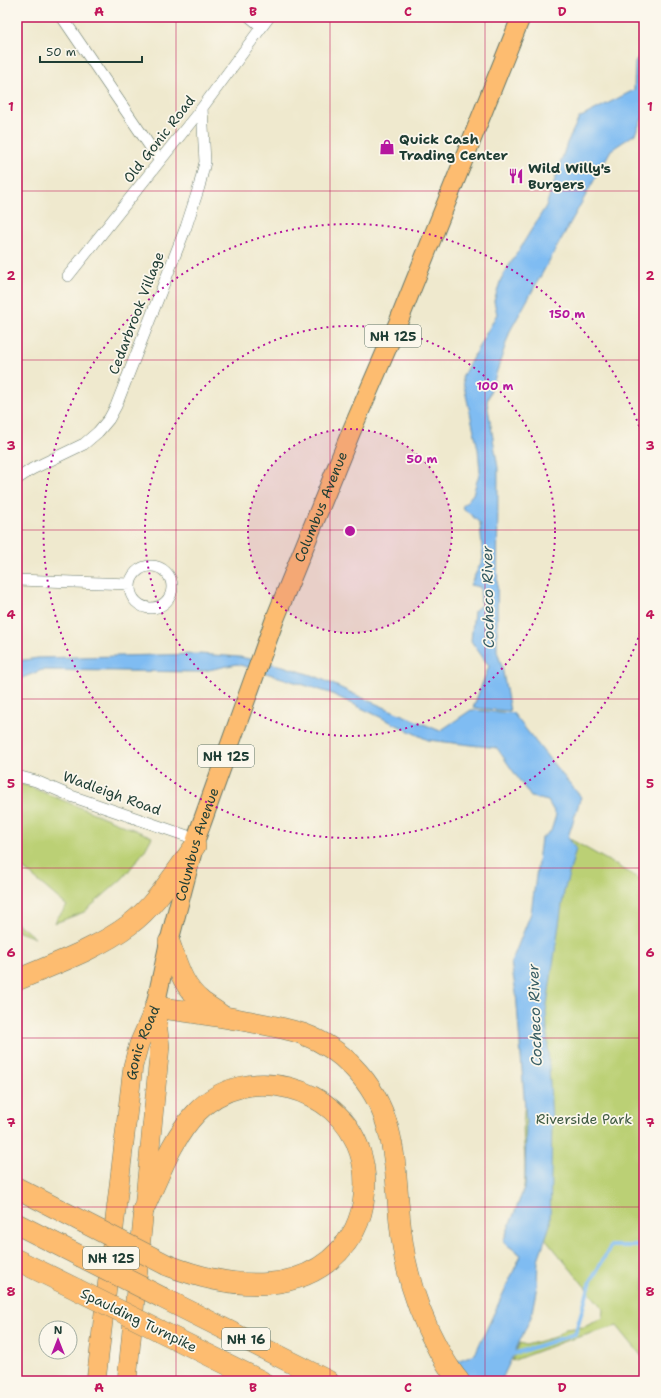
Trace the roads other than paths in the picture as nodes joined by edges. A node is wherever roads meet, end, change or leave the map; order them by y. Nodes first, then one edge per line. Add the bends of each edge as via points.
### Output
1 (62, 17) edge
2 (250, 17) edge
3 (269, 17) edge
4 (521, 17) edge
5 (261, 26) junction
6 (202, 108) junction
7 (160, 161) junction
8 (68, 276) dead end
9 (17, 479) edge
10 (17, 580) edge
11 (130, 584) dead end
12 (17, 776) edge
13 (195, 842) junction
14 (169, 942) junction
15 (17, 980) edge
16 (155, 1007) junction
17 (225, 1018) junction
18 (17, 1188) edge
19 (143, 1210) junction
20 (17, 1224) edge
21 (17, 1260) edge
22 (96, 1381) edge
23 (127, 1381) edge
24 (261, 1381) edge
25 (328, 1381) edge
26 (459, 1381) edge

1 - 7 street
2 - 5 street
3 - 5 street, Old Gonic Road
4 - 13 main road, Columbus Avenue / NH 125 via 298,561
5 - 6 street, Old Gonic Road
6 - 7 street, Old Gonic Road
6 - 9 street, Cedarbrook Village via 204,162 199,187 186,227 116,406 109,419 84,444
7 - 8 street, Old Gonic Road
10 - 11 street
12 - 13 street, Wadleigh Road
13 - 14 main road, Columbus Avenue / NH 125
13 - 15 highway via 154,902 130,925 86,950
14 - 16 main road, Columbus Avenue / NH 125
14 - 17 highway via 187,986 200,1000
16 - 17 highway
16 - 19 highway, Gonic Road / NH 125 via 160,1046
16 - 22 highway, Gonic Road / NH 125 via 139,1044 133,1066
17 - 26 highway via 275,1026 304,1034 326,1045 363,1077 386,1116 391,1136 402,1240 414,1294 432,1337
18 - 19 highway, bridge via 189,1274 237,1283 284,1282 306,1275 324,1265 338,1253 359,1222 365,1184 360,1151 341,1119 315,1097 279,1085 233,1089 214,1098 182,1129
19 - 23 highway, Gonic Road / NH 125
20 - 25 highway, NH 16, bridge
21 - 24 highway, Spaulding Turnpike / NH 16, bridge

